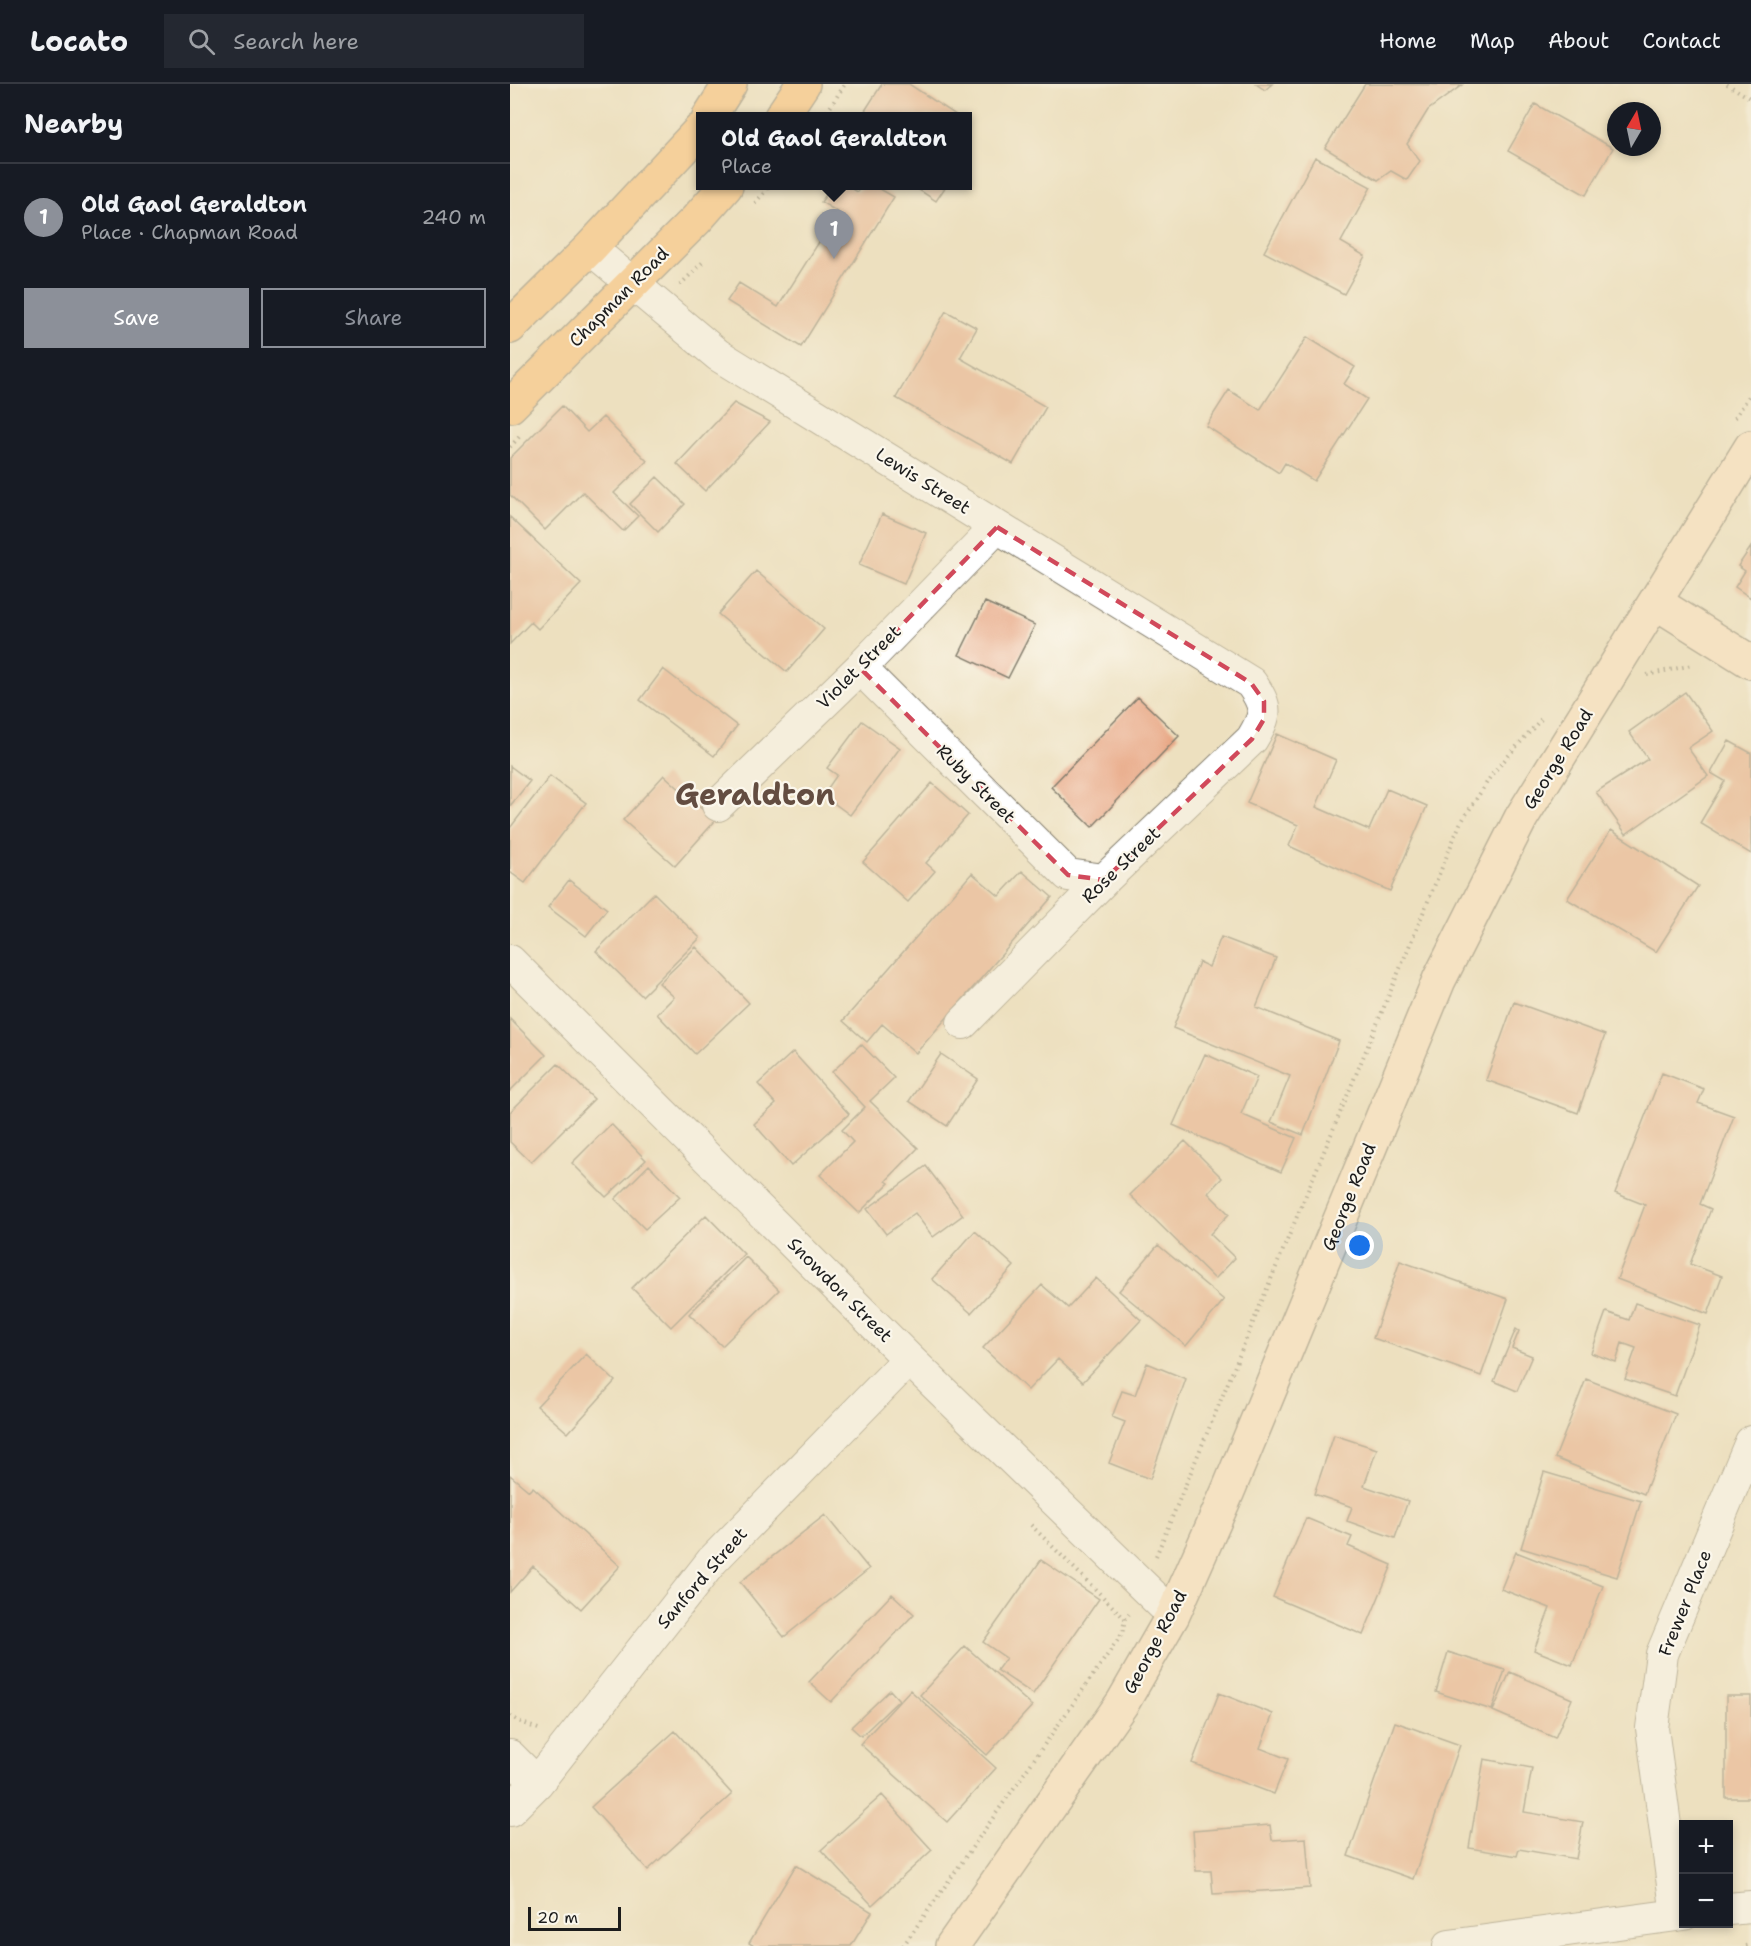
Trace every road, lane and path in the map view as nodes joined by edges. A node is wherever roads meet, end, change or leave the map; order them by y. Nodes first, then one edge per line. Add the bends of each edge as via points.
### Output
1 (730, 84) edge
2 (803, 84) edge
3 (845, 84) edge
4 (1727, 84) edge
5 (1751, 99) edge
6 (712, 112) edge
7 (784, 112) edge
8 (827, 112) edge
9 (696, 134) edge
10 (722, 190) edge
11 (590, 248) junction
12 (632, 285) junction
13 (510, 327) edge
14 (510, 406) edge
15 (1751, 447) edge
16 (997, 526) junction
17 (1655, 602) junction
18 (1751, 662) edge
19 (1697, 666) dead end
20 (860, 668) junction
21 (1644, 675) dead end
22 (1264, 701) joint
23 (718, 806) dead end
24 (1104, 880) junction
25 (510, 961) edge
26 (963, 1023) dead end
27 (909, 1359) junction
28 (1751, 1442) edge
29 (1134, 1609) dead end
30 (1173, 1615) junction
31 (510, 1756) edge
32 (537, 1783) junction
33 (510, 1810) edge
34 (1679, 1907) edge
35 (1751, 1907) edge
36 (1733, 1909) edge
37 (1679, 1914) edge
38 (1751, 1945) edge
39 (903, 1946) edge
40 (952, 1946) edge
41 (1449, 1946) edge
42 (1746, 1946) edge

1 - 6 main road
2 - 7 main road
3 - 8 path
4 - 5 path
9 - 11 main road
10 - 12 main road, Chapman Road
11 - 12 street, Lewis Street
11 - 13 main road
12 - 14 main road, Chapman Road
12 - 16 street, Lewis Street via 718,355
15 - 17 street, George Road
16 - 20 street, Violet Street
16 - 22 street, Lewis Street via 1251,683
17 - 18 street
17 - 30 street, George Road via 1521,818 1439,980
19 - 21 path
20 - 23 street, Violet Street
20 - 24 street, Ruby Street via 1068,875
22 - 24 street, Rose Street via 1264,719 1252,740
24 - 26 street, Rose Street
25 - 27 street, Snowdon Street
27 - 30 street, Snowdon Street
27 - 32 street, Sanford Street via 712,1561
28 - 34 street, Frewer Place via 1662,1654 1652,1728
29 - 39 path via 1125,1619 1122,1634
30 - 40 street, George Road via 1123,1702
31 - 32 street
32 - 33 street, Sanford Street
35 - 36 street
37 - 41 street
38 - 42 path

